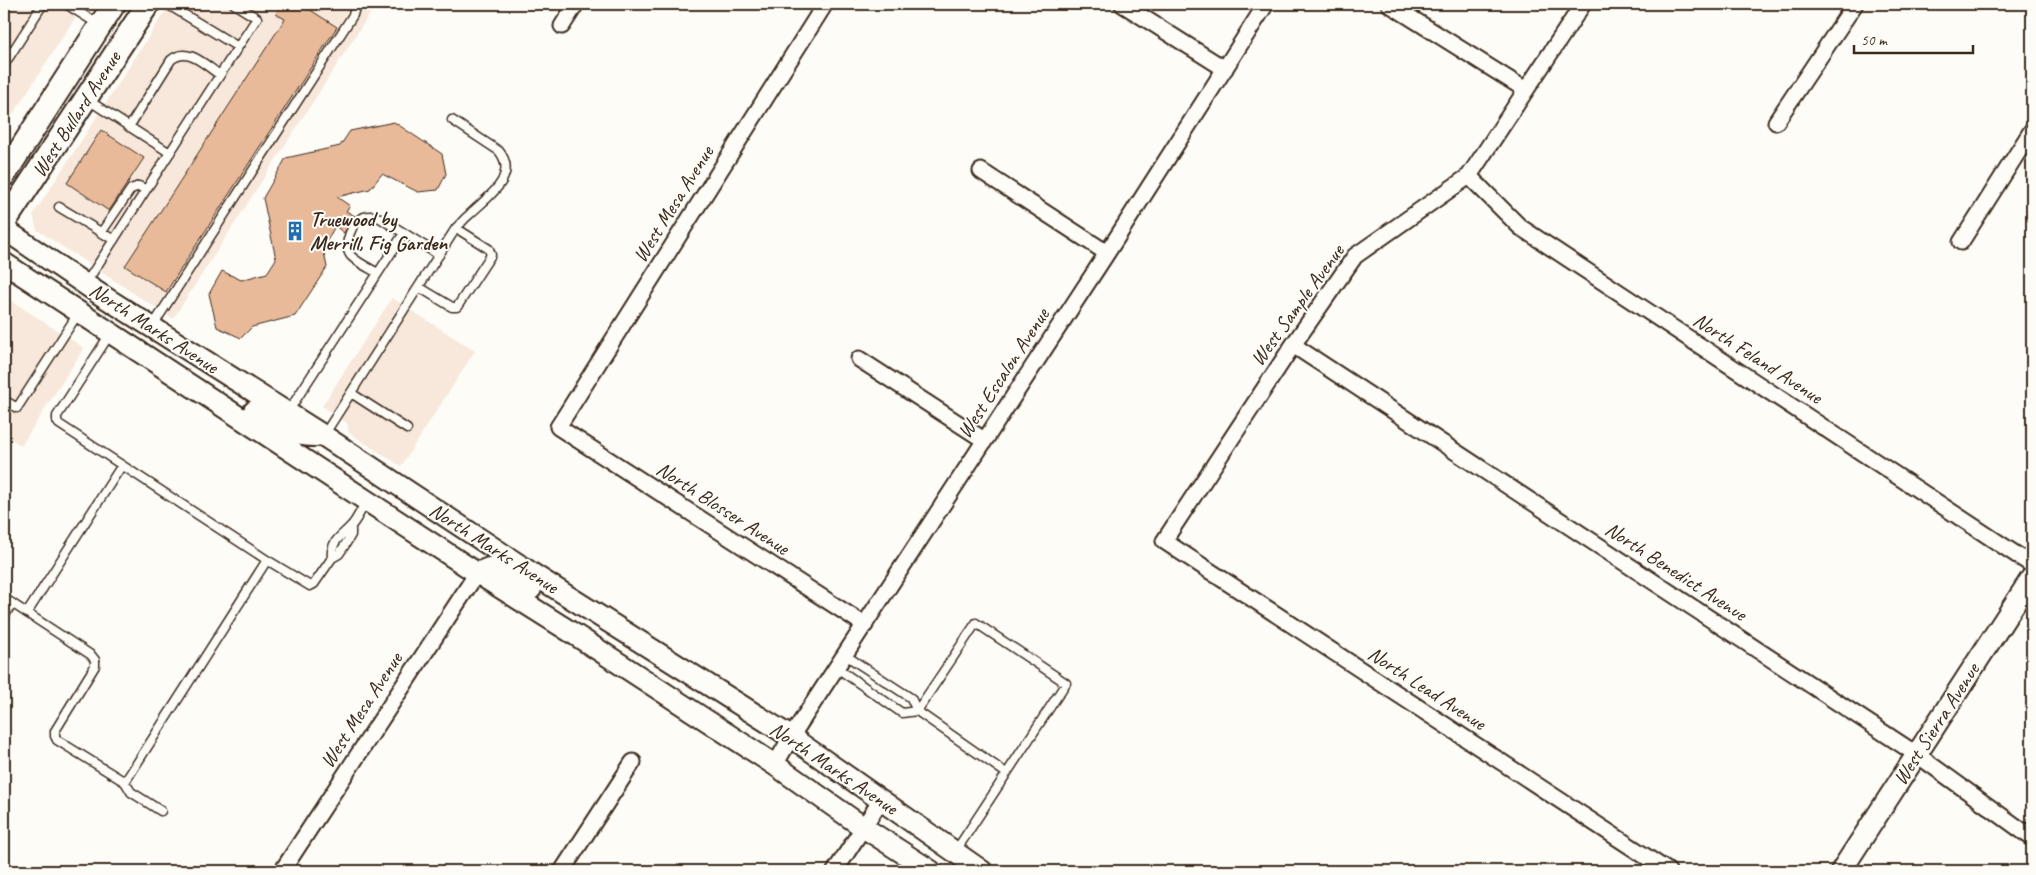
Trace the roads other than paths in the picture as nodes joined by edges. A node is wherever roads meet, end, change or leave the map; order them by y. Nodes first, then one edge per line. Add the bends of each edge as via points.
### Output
1 (43, 4) edge
2 (66, 4) edge
3 (114, 4) edge
4 (148, 4) edge
5 (167, 4) edge
6 (234, 4) edge
7 (356, 4) edge
8 (576, 4) edge
9 (825, 4) edge
10 (1122, 4) edge
11 (1266, 4) edge
12 (1389, 4) edge
13 (1583, 4) edge
14 (1855, 4) edge
15 (100, 26) junction
16 (562, 26) dead end
17 (238, 48) junction
18 (4, 65) edge
19 (1225, 69) junction
20 (220, 75) junction
21 (1526, 90) junction
22 (86, 99) junction
23 (452, 120) dead end
24 (1776, 122) dead end
25 (129, 127) junction
26 (2032, 130) edge
27 (170, 153) junction
28 (981, 172) dead end
29 (4, 176) edge
30 (1469, 176) junction
31 (146, 190) junction
32 (59, 207) dead end
33 (4, 224) edge
34 (456, 228) junction
35 (4, 229) edge
36 (101, 232) junction
37 (404, 233) junction
38 (114, 240) junction
39 (1961, 242) dead end
40 (1107, 253) junction
41 (439, 255) junction
42 (4, 263) edge
43 (378, 273) junction
44 (86, 284) junction
45 (418, 287) junction
46 (79, 312) junction
47 (152, 327) junction
48 (110, 333) junction
49 (1293, 345) junction
50 (859, 359) dead end
51 (176, 376) junction
52 (351, 393) junction
53 (4, 400) edge
54 (287, 414) junction
55 (558, 427) joint
56 (407, 428) dead end
57 (324, 436) junction
58 (984, 440) junction
59 (122, 465) junction
60 (367, 501) junction
61 (1164, 541) joint
62 (267, 560) junction
63 (2032, 565) edge
64 (477, 573) junction
65 (2032, 577) edge
66 (4, 598) edge
67 (12, 604) junction
68 (26, 613) junction
69 (4, 617) edge
70 (865, 625) junction
71 (634, 639) junction
72 (845, 655) junction
73 (837, 668) junction
74 (917, 711) junction
75 (791, 737) junction
76 (1916, 754) junction
77 (633, 762) dead end
78 (775, 765) junction
79 (1006, 773) junction
80 (125, 782) junction
81 (881, 800) junction
82 (161, 811) dead end
83 (863, 827) junction
84 (2032, 838) edge
85 (955, 852) junction
86 (282, 871) edge
87 (562, 871) edge
88 (835, 871) edge
89 (931, 871) edge
90 (982, 871) edge
91 (1668, 871) edge
92 (1841, 871) edge

1 - 18 lane
2 - 15 lane
3 - 15 main road, West Bullard Avenue
4 - 22 main road, West Bullard Avenue
5 - 17 lane
6 - 17 lane via 256,18
7 - 47 lane via 353,15
8 - 16 street
9 - 55 street, West Mesa Avenue
10 - 19 street
11 - 19 street, West Escalon Avenue
12 - 21 street
13 - 21 street, West Sample Avenue
14 - 24 street
15 - 29 main road, West Bullard Avenue
17 - 20 lane
19 - 40 street, West Escalon Avenue
20 - 25 lane via 191,56 178,55 171,60
20 - 27 lane
21 - 30 street, West Sample Avenue
22 - 25 lane
22 - 33 main road, West Bullard Avenue
23 - 34 lane via 499,151 506,165 496,191
25 - 27 lane
26 - 39 street
27 - 31 lane
28 - 40 street
30 - 49 street, West Sample Avenue via 1355,256
30 - 63 street, North Feland Avenue via 1520,227
31 - 36 lane via 139,186 131,190
31 - 38 lane
32 - 36 lane
34 - 41 lane
34 - 45 lane via 489,249 491,254 486,262 457,307
35 - 44 main road, North Marks Avenue
36 - 38 lane
37 - 41 lane
37 - 43 lane
37 - 43 lane via 370,215 360,220 348,236 347,249 351,256
38 - 44 lane
40 - 58 street, West Escalon Avenue
41 - 45 lane
42 - 46 main road, North Marks Avenue
43 - 54 lane
44 - 47 main road, North Marks Avenue
45 - 52 lane
46 - 48 main road, North Marks Avenue
46 - 53 lane via 17,408
47 - 54 main road, North Marks Avenue
48 - 51 main road, North Marks Avenue
48 - 59 lane via 57,416 57,421
49 - 61 street, West Sample Avenue
49 - 76 street, North Benedict Avenue
50 - 58 street
51 - 57 main road via 198,378 283,429 306,436
51 - 60 main road, North Marks Avenue
52 - 56 lane
52 - 57 lane
54 - 57 main road, North Marks Avenue
55 - 70 street, North Blosser Avenue
57 - 71 main road, North Marks Avenue
58 - 70 street, West Escalon Avenue
59 - 62 lane
59 - 68 lane
60 - 62 lane via 351,526 351,536 314,584 310,586
60 - 64 main road, North Marks Avenue
61 - 91 street, North Lead Avenue
62 - 80 lane
64 - 71 main road via 489,568 498,570 594,630 618,641
64 - 78 main road, North Marks Avenue
64 - 86 street, West Mesa Avenue
65 - 76 main road, West Sierra Avenue
66 - 67 lane
67 - 68 lane
67 - 69 lane
68 - 80 lane via 95,660 54,736
70 - 72 street, West Escalon Avenue
71 - 75 main road, North Marks Avenue
72 - 73 street, West Escalon Avenue
72 - 74 lane via 910,698
73 - 74 lane via 902,713
73 - 75 street, West Escalon Avenue
74 - 79 lane
74 - 79 lane via 976,623 1066,683
75 - 78 street, West Escalon Avenue
75 - 81 main road, North Marks Avenue
76 - 84 street, North Benedict Avenue
76 - 92 main road, West Sierra Avenue
77 - 87 street
78 - 83 main road, North Marks Avenue
79 - 85 lane
80 - 82 lane via 131,792
81 - 83 street
81 - 85 main road, North Marks Avenue
83 - 88 street
83 - 89 main road, North Marks Avenue
85 - 90 main road, North Marks Avenue

